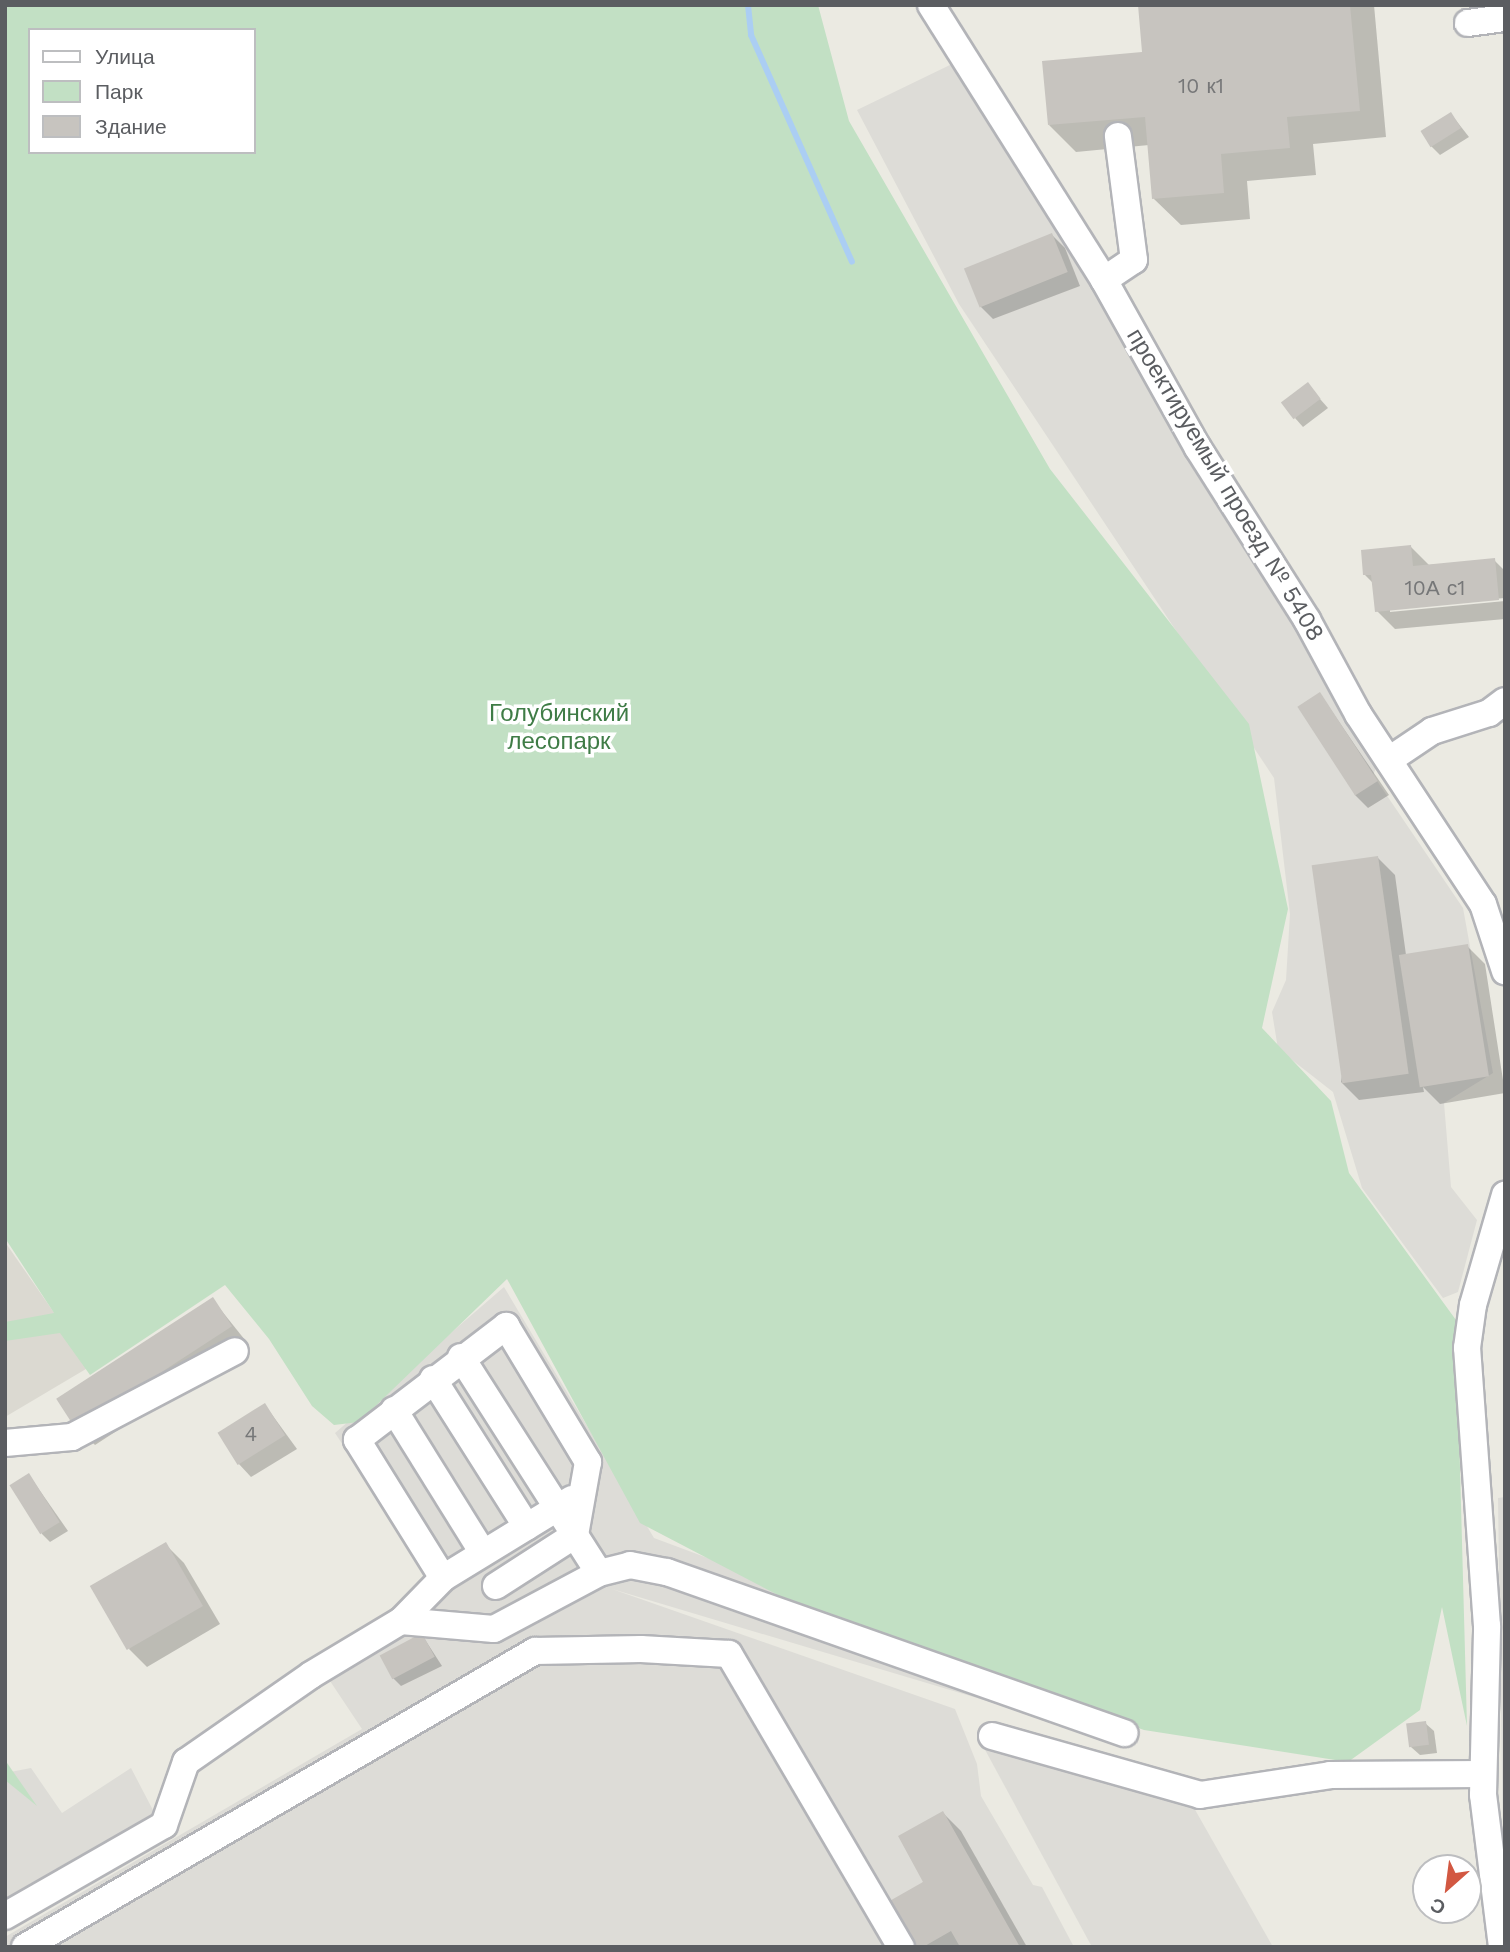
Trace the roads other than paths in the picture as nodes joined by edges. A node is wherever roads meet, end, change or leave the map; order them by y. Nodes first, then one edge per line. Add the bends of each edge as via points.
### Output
1 (931, 5) edge
2 (1505, 18) edge
3 (1468, 23) dead end
4 (1118, 136) dead end
5 (1104, 280) junction
6 (1505, 701) edge
7 (1389, 760) junction
8 (1494, 902) edge
9 (1505, 971) edge
10 (1505, 1195) edge
11 (235, 1351) dead end
12 (461, 1357) junction
13 (433, 1379) junction
14 (394, 1410) junction
15 (5, 1443) edge
16 (583, 1492) junction
17 (558, 1508) junction
18 (527, 1527) junction
19 (575, 1535) junction
20 (483, 1553) junction
21 (599, 1573) junction
22 (443, 1578) junction
23 (496, 1586) dead end
24 (401, 1621) junction
25 (1124, 1733) dead end
26 (992, 1736) dead end
27 (1490, 1788) edge
28 (5, 1916) edge
29 (25, 1947) edge
30 (901, 1947) edge
31 (1502, 1947) edge

1 - 5 street, проектируемый проезд № 5408
2 - 3 street
4 - 5 street via 1135,260
5 - 7 street, проектируемый проезд № 5408 via 1198,448
6 - 7 street via 1489,713 1432,731
7 - 8 street, проектируемый проезд № 5408
8 - 9 street, проектируемый проезд № 5408
10 - 27 street via 1473,1305 1467,1348 1487,1626
11 - 15 street via 72,1437
12 - 13 street
12 - 16 street via 506,1326 588,1462
12 - 17 street
13 - 14 street
13 - 18 street
14 - 20 street
14 - 22 street via 357,1440
16 - 17 street
16 - 19 street
17 - 18 street
17 - 19 street
18 - 20 street
19 - 21 street
19 - 23 street
20 - 22 street
21 - 24 street via 494,1629
21 - 25 street via 630,1565 667,1572
22 - 24 street
24 - 28 street via 311,1675 186,1762 164,1825
26 - 27 street via 1200,1795 1330,1775
27 - 31 street
29 - 30 street via 536,1651 641,1649 729,1654

